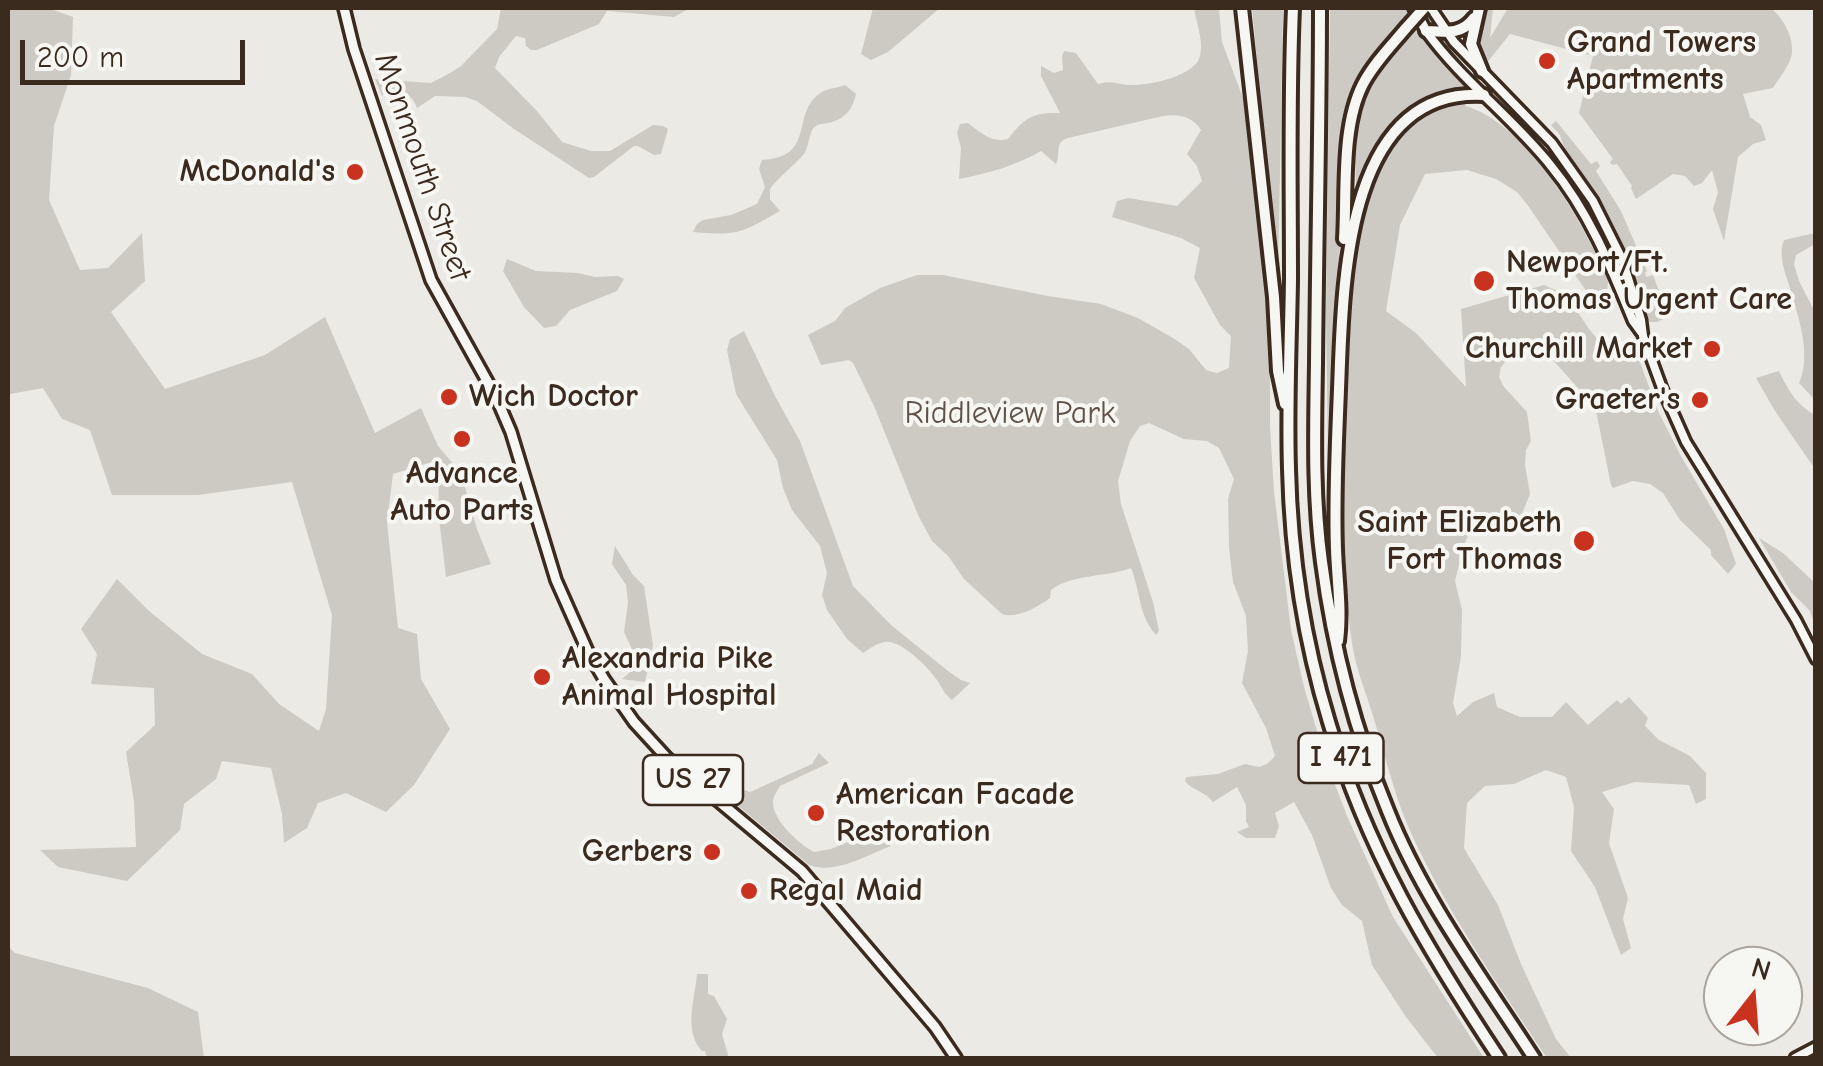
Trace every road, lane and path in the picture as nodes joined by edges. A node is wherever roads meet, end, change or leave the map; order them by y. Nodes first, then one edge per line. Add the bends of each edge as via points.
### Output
1 (344, 8) edge
2 (1242, 8) edge
3 (1292, 8) edge
4 (1320, 8) edge
5 (1414, 8) edge
6 (1424, 8) edge
7 (1431, 8) edge
8 (1477, 12) edge
9 (1426, 31) junction
10 (1446, 32) junction
11 (1482, 72) junction
12 (1484, 95) junction
13 (1346, 280) junction
14 (1644, 336) junction
15 (1289, 424) junction
16 (1337, 647) junction
17 (1816, 659) edge
18 (1816, 1047) edge
19 (956, 1058) edge
20 (1499, 1058) edge
21 (1534, 1058) edge
22 (1795, 1058) edge

1 - 19 main road, Monmouth Street / US 27 via 430,280 496,398 567,608 604,680 668,758 802,871
2 - 15 highway
3 - 15 highway, I 471
4 - 16 highway, I 471 via 1314,461
5 - 9 main road
6 - 13 highway, bridge via 1370,72 1354,105
7 - 10 main road
8 - 10 highway via 1462,30
8 - 11 highway via 1471,44
9 - 10 highway
9 - 12 main road
10 - 11 main road
11 - 14 main road via 1552,144 1593,200 1622,259
12 - 13 highway via 1442,100 1388,140 1357,204
12 - 14 main road via 1576,200
13 - 16 highway via 1335,471
14 - 17 main road via 1686,442
15 - 20 highway, I 471 via 1295,559 1330,726 1397,893
16 - 21 highway, I 471 via 1368,760 1408,856
18 - 22 main road

